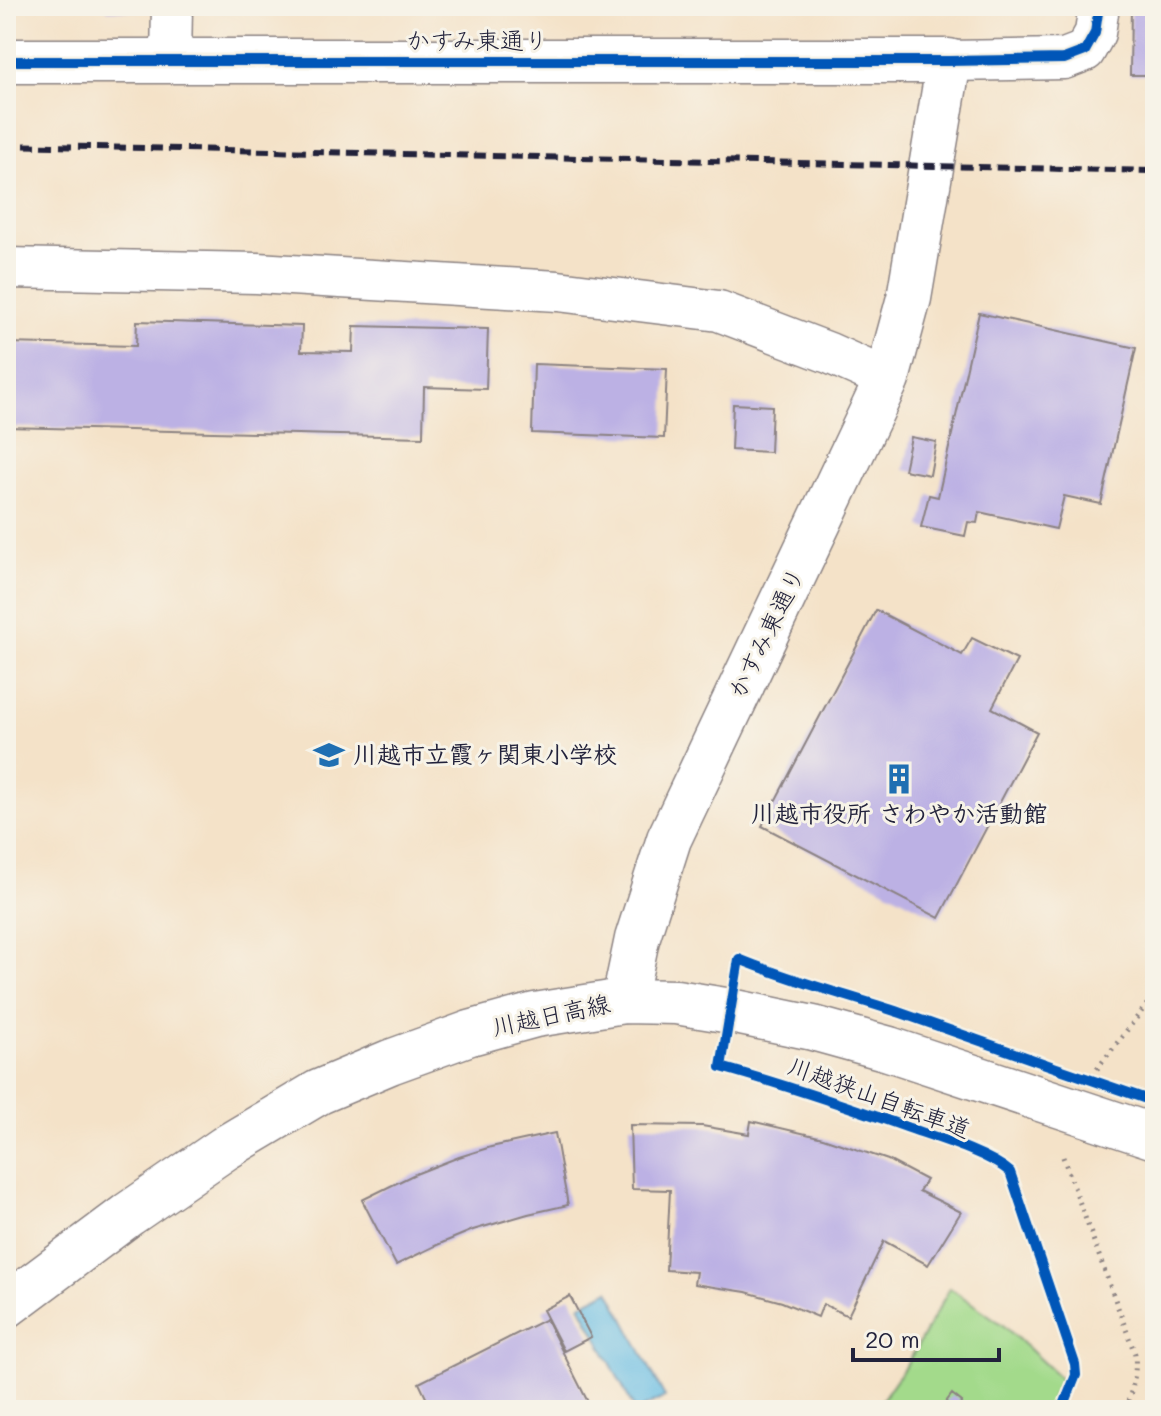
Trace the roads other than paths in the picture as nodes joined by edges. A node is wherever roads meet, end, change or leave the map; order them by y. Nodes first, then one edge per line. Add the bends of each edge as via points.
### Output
1 (172, 6) edge
2 (1099, 6) edge
3 (6, 61) edge
4 (949, 61) junction
5 (171, 62) junction
6 (6, 268) edge
7 (887, 379) junction
8 (624, 1001) junction
9 (1155, 1137) edge
10 (6, 1306) edge

1 - 5 street
2 - 4 street via 1095,33 1085,51 1064,59
3 - 5 street, かすみ東通り
4 - 5 street, かすみ東通り
4 - 7 street, かすみ東通り via 909,298
6 - 7 street via 273,274 558,291 719,311
7 - 8 street, かすみ東通り via 669,839 637,939
8 - 9 street, 川越日高線 via 731,1011 1092,1097
8 - 10 street, 川越日高線 via 535,1015 470,1033 319,1092 225,1148

